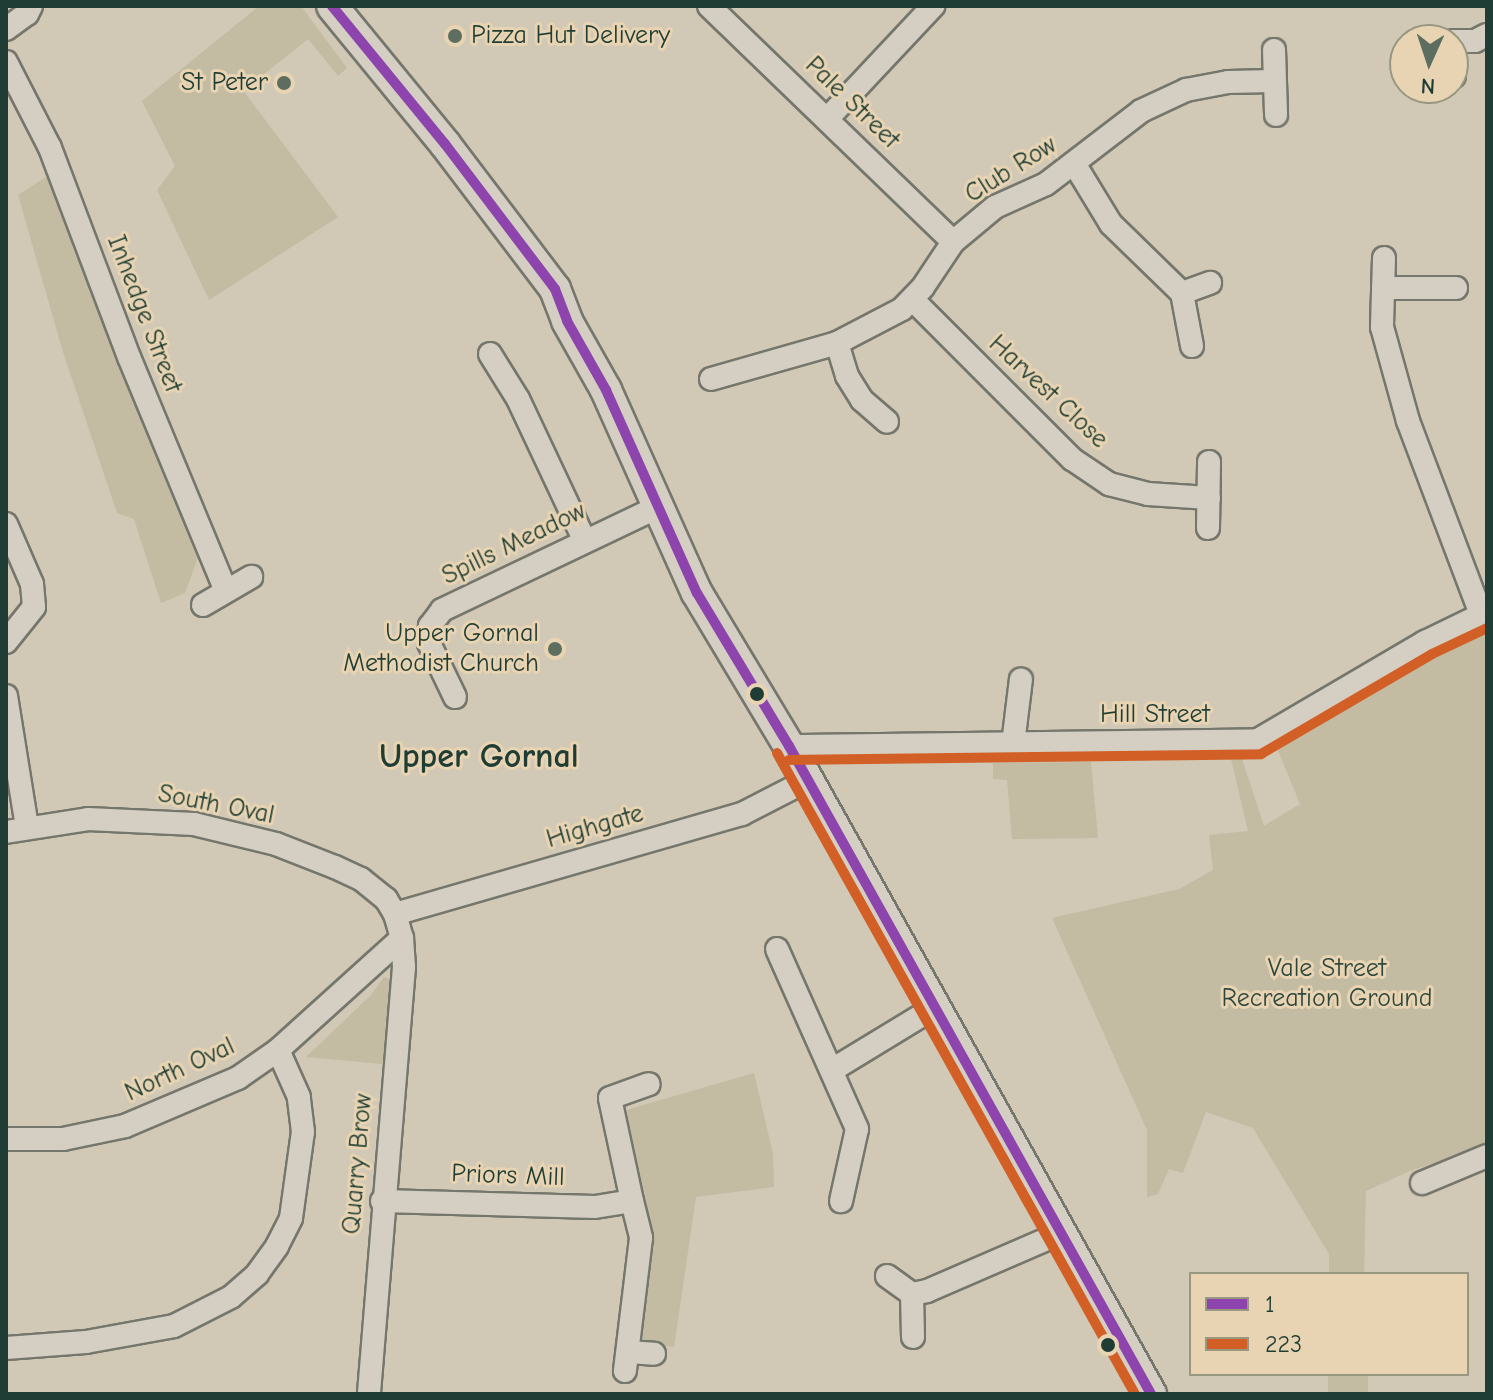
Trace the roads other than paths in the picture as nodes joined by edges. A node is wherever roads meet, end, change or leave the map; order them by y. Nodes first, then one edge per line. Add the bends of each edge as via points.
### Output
1 (31, 6) edge
2 (332, 6) edge
3 (709, 6) edge
4 (933, 6) edge
5 (6, 29) edge
6 (1274, 50) dead end
7 (6, 62) edge
8 (1274, 81) junction
9 (1276, 115) dead end
10 (828, 118) junction
11 (1075, 165) junction
12 (953, 242) junction
13 (1384, 258) dead end
14 (1210, 283) dead end
15 (1383, 288) junction
16 (1456, 288) dead end
17 (1182, 293) junction
18 (913, 300) junction
19 (837, 343) junction
20 (1192, 346) dead end
21 (490, 354) dead end
22 (711, 379) dead end
23 (887, 422) dead end
24 (1209, 462) dead end
25 (1209, 498) junction
26 (656, 508) junction
27 (6, 524) edge
28 (1208, 528) dead end
29 (584, 539) junction
30 (251, 577) dead end
31 (225, 589) junction
32 (203, 605) dead end
33 (1484, 613) edge
34 (6, 642) edge
35 (1021, 679) dead end
36 (6, 696) edge
37 (455, 697) dead end
38 (1013, 744) junction
39 (789, 746) junction
40 (806, 781) junction
41 (16, 829) edge
42 (395, 914) junction
43 (402, 938) junction
44 (777, 949) dead end
45 (934, 1008) junction
46 (278, 1050) junction
47 (832, 1070) junction
48 (649, 1084) dead end
49 (6, 1139) edge
50 (1487, 1156) edge
51 (1422, 1183) dead end
52 (382, 1201) junction
53 (632, 1201) junction
54 (841, 1201) dead end
55 (1061, 1233) junction
56 (887, 1276) dead end
57 (912, 1294) junction
58 (913, 1337) dead end
59 (6, 1348) edge
60 (654, 1354) dead end
61 (369, 1394) edge
62 (1151, 1394) edge

1 - 5 street
2 - 26 main road via 555,289 606,390
3 - 10 street, Pale Street
4 - 10 street
6 - 8 street
7 - 31 street, Inhedge Street via 50,148
8 - 9 street
8 - 11 street, Club Row via 1186,90 1141,111
10 - 12 street, Pale Street
11 - 12 street, Club Row via 995,207
11 - 17 street via 1111,224
12 - 18 street, Club Row
13 - 15 street
14 - 17 street
15 - 16 street
15 - 33 street via 1382,327 1408,421
17 - 20 street
18 - 19 street, Club Row
18 - 25 street, Harvest Close via 1043,431 1109,484 1148,494
19 - 22 street, Club Row
19 - 23 street via 847,376 862,400
21 - 29 street via 518,399
24 - 25 street
25 - 28 street
26 - 29 street, Spills Meadow
26 - 39 main road via 697,593
27 - 34 street via 32,584 34,607
29 - 37 street, Spills Meadow via 442,610 430,626 429,643
30 - 31 street
31 - 32 street
33 - 38 street, Hill Street via 1258,740
35 - 38 street
36 - 41 street
38 - 39 street, Hill Street
39 - 40 main road
40 - 42 street, Highgate via 742,814
40 - 45 main road
41 - 42 street, South Oval via 120,817 231,832 276,844 361,879
42 - 43 street
43 - 46 street, North Oval
43 - 52 street, Quarry Brow via 404,967
44 - 47 street
45 - 47 street
45 - 55 main road
46 - 49 street, North Oval via 238,1078 125,1126 63,1139
46 - 59 street via 299,1097 303,1132 291,1218 257,1274 231,1297 174,1326 86,1342
47 - 54 street via 857,1129
48 - 53 street via 610,1098
50 - 51 street
52 - 53 street, Priors Mill via 595,1207
52 - 61 street, Quarry Brow
53 - 60 street via 641,1238 627,1362
55 - 57 street
55 - 62 main road
56 - 57 street
57 - 58 street

